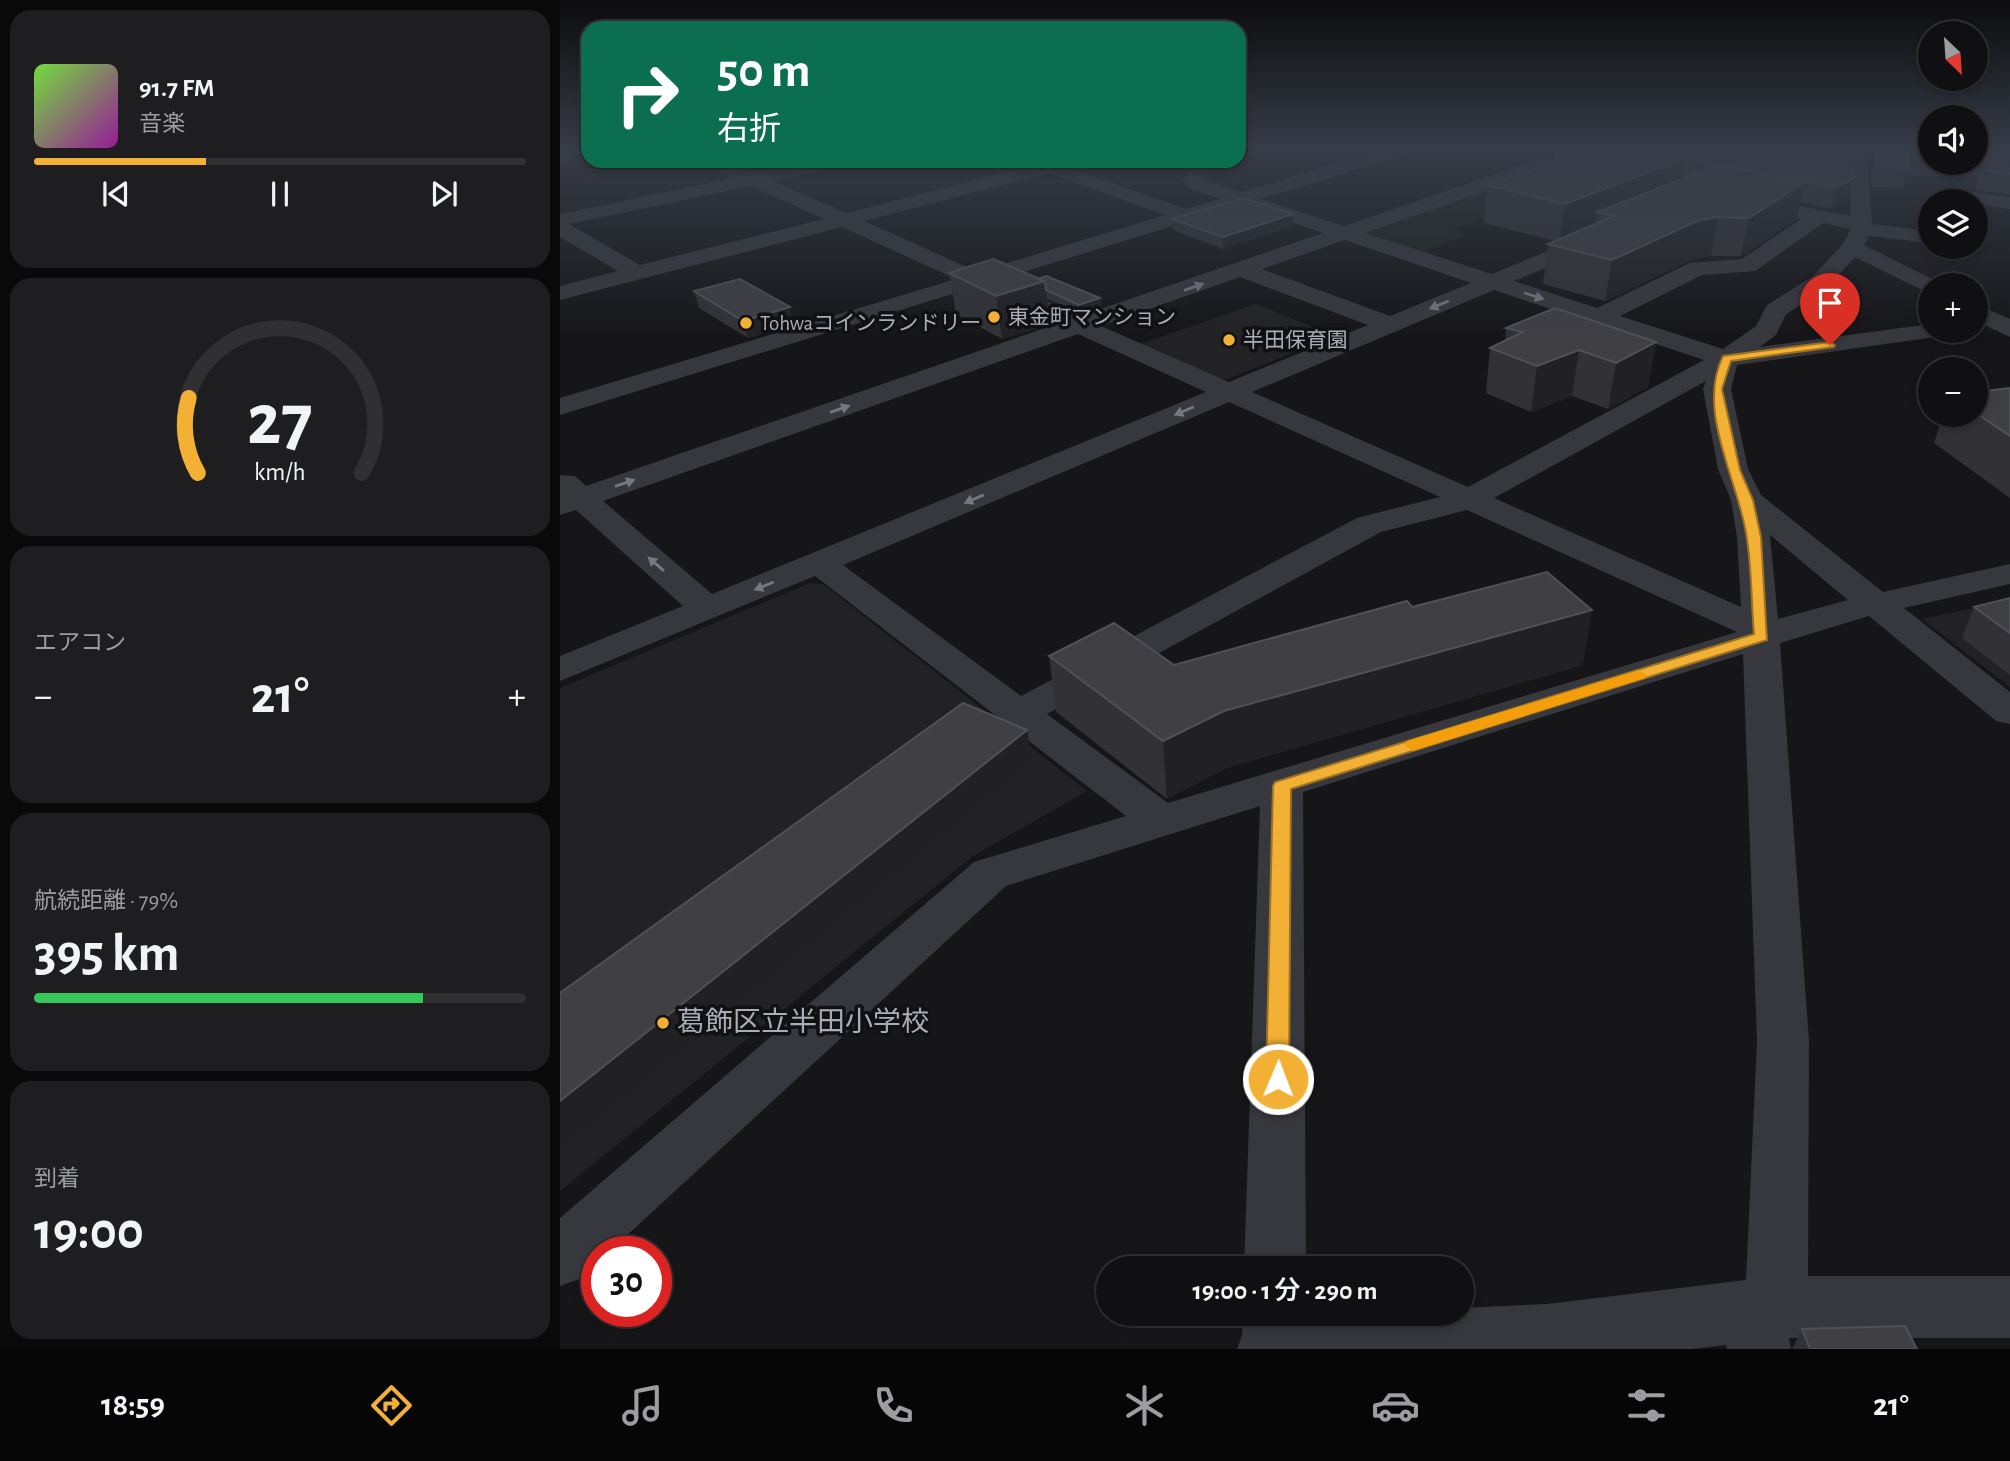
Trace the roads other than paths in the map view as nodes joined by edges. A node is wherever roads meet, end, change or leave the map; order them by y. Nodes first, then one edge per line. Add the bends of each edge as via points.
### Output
1 (605, 211) edge
2 (824, 211) edge
3 (876, 211) edge
4 (1173, 211) edge
5 (1203, 211) edge
6 (1273, 211) edge
7 (1416, 211) edge
8 (1794, 211) edge
9 (1858, 211) edge
10 (1186, 216) junction
11 (1819, 216) junction
12 (560, 220) edge
13 (844, 220) junction
14 (560, 228) edge
15 (1618, 230) edge
16 (1858, 233) junction
17 (1343, 234) junction
18 (1918, 236) edge
19 (1747, 266) junction
20 (1242, 270) junction
21 (637, 273) junction
22 (1798, 277) junction
23 (978, 279) junction
24 (1918, 279) edge
25 (1493, 283) junction
26 (560, 293) edge
27 (1598, 317) junction
28 (1391, 325) junction
29 (1079, 326) junction
30 (1918, 333) edge
31 (1726, 359) junction
32 (1227, 393) junction
33 (560, 407) edge
34 (567, 494) edge
35 (1468, 500) junction
36 (1747, 500) junction
37 (819, 563) junction
38 (2010, 574) edge
39 (1873, 603) junction
40 (708, 609) junction
41 (1761, 633) junction
42 (560, 670) edge
43 (1021, 712) junction
44 (2010, 712) edge
45 (1282, 786) junction
46 (1163, 821) junction
47 (1275, 1256) edge
48 (560, 1257) edge
49 (2010, 1307) edge
50 (1762, 1322) edge
51 (1279, 1342) edge

1 - 12 street
2 - 13 street
3 - 13 street
4 - 10 street
5 - 10 street
6 - 17 street
7 - 17 street
8 - 11 street
9 - 16 street
10 - 23 street
11 - 16 street
11 - 19 street
13 - 21 street
13 - 23 street
14 - 21 street
15 - 25 street
16 - 18 street
16 - 22 street
16 - 24 street
17 - 20 street
17 - 25 street
19 - 22 street
19 - 27 street via 1699,268
20 - 28 street
29 -> 20 street
21 - 26 street
22 - 31 street via 1767,330
23 - 29 street
23 - 33 street
25 -> 27 street
25 -> 28 street
27 - 31 street
28 - 32 street
29 - 32 street
34 -> 29 street
30 - 31 street
31 - 35 street
31 - 36 street via 1717,389 1734,470
32 - 35 street
32 -> 37 street
40 -> 34 street
35 - 41 street
35 - 43 street via 1369,526
36 - 39 street
36 - 41 street
37 -> 40 street
37 - 43 street
38 - 39 street
39 - 41 street
39 - 44 street
40 - 42 street
41 - 45 street
41 - 50 street via 1783,1041
43 - 46 street
45 - 46 street
45 - 47 street
46 - 48 street via 990,874
49 - 50 street
50 - 51 street via 1547,1336

